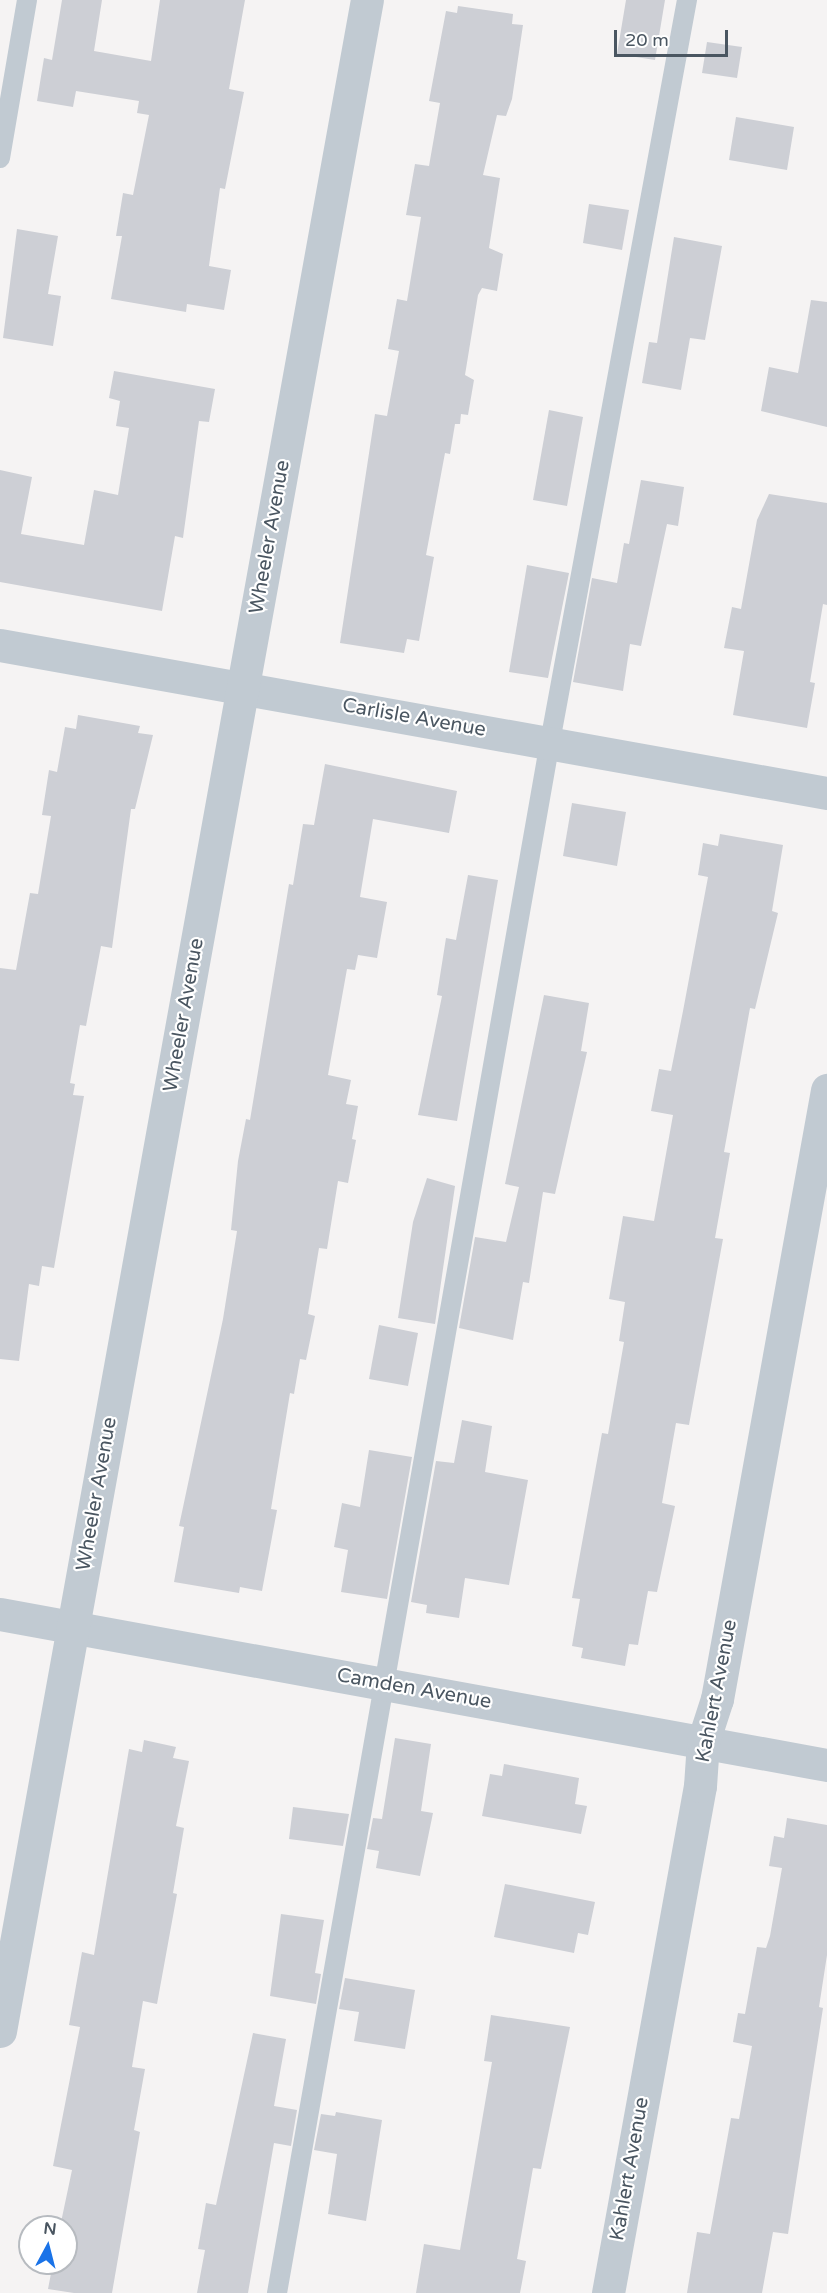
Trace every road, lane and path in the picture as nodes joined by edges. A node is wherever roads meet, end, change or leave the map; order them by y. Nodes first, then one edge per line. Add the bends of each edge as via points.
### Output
1 (27, 0) edge
2 (367, 0) edge
3 (687, 0) edge
4 (0, 158) edge
5 (0, 645) edge
6 (242, 689) junction
7 (550, 742) junction
8 (827, 793) edge
9 (827, 1090) edge
10 (0, 1614) edge
11 (73, 1627) junction
12 (383, 1684) junction
13 (704, 1742) junction
14 (827, 1765) edge
15 (0, 2031) edge
16 (277, 2293) edge
17 (608, 2293) edge

1 - 4 lane
2 - 6 street, Wheeler Avenue
3 - 7 lane
5 - 6 street, Carlisle Avenue
6 - 7 street, Carlisle Avenue
6 - 11 street, Wheeler Avenue
7 - 8 street, Carlisle Avenue
7 - 12 lane
9 - 13 street, Kahlert Avenue via 717,1699
10 - 11 street, Camden Avenue
11 - 12 street, Camden Avenue
11 - 15 street, Wheeler Avenue
12 - 13 street, Camden Avenue
12 - 16 lane
13 - 14 street, Camden Avenue
13 - 17 street, Kahlert Avenue via 700,1786

